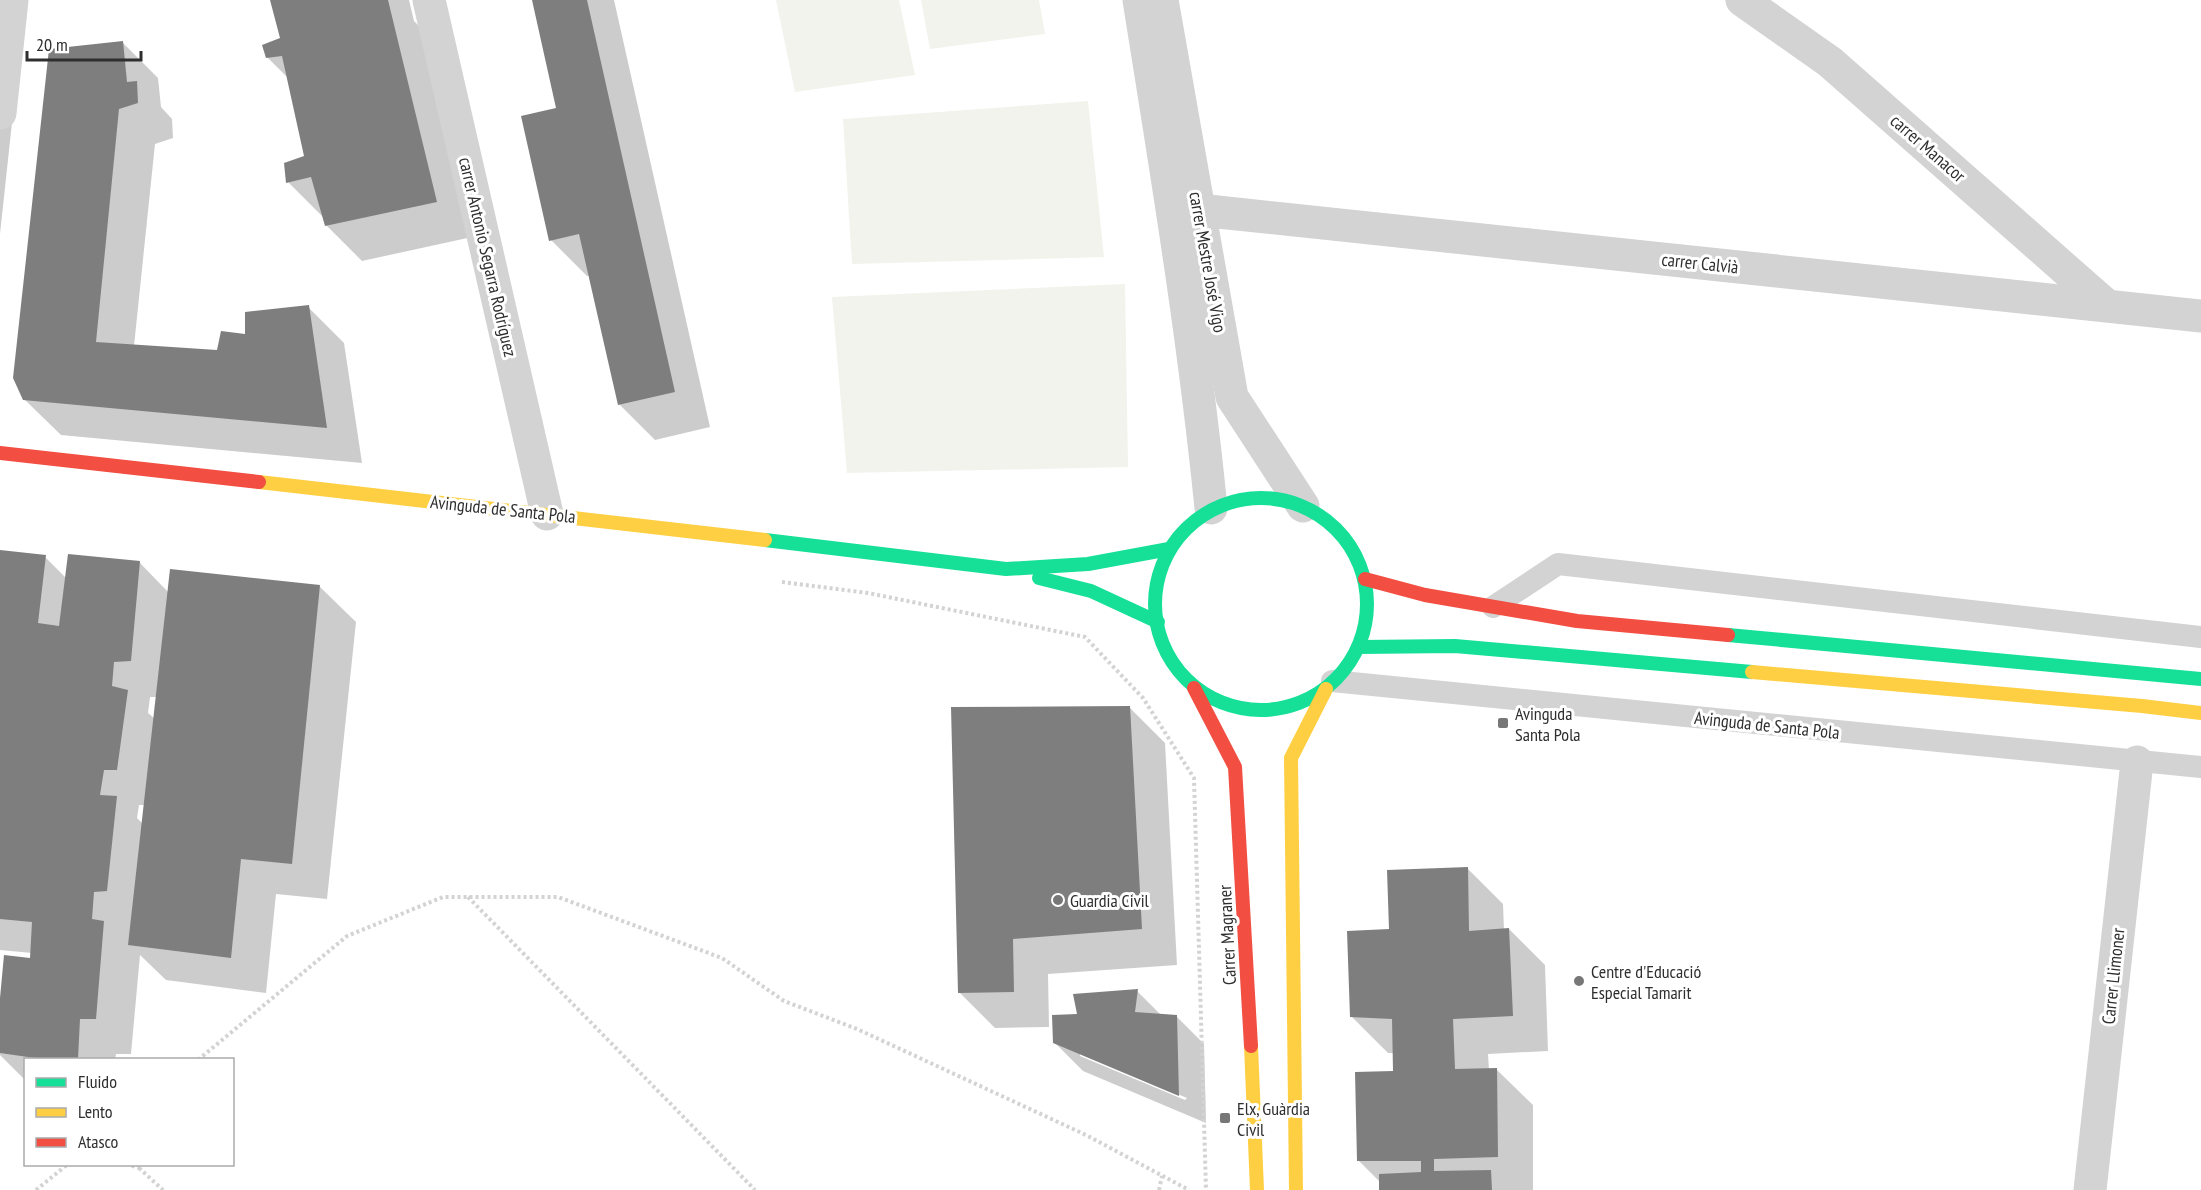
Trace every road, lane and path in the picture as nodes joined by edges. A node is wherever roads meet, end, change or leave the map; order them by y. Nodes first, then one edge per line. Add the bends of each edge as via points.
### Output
1 (12, 0) edge
2 (429, 0) edge
3 (1139, 0) edge
4 (1162, 0) edge
5 (1742, 0) edge
6 (0, 112) edge
7 (1199, 210) junction
8 (2106, 305) junction
9 (2201, 316) edge
10 (0, 453) edge
11 (1303, 506) junction
12 (1211, 508) junction
13 (547, 514) junction
14 (1169, 549) junction
15 (1006, 569) junction
16 (1365, 579) junction
17 (773, 581) dead end
18 (1493, 607) junction
19 (1158, 622) junction
20 (2201, 638) edge
21 (1359, 647) junction
22 (2201, 679) edge
23 (1329, 685) junction
24 (1194, 688) junction
25 (2201, 713) edge
26 (2138, 762) junction
27 (2201, 767) edge
28 (468, 897) junction
29 (199, 1058) edge
30 (66, 1166) edge
31 (140, 1166) edge
32 (1162, 1176) junction
33 (36, 1190) edge
34 (163, 1190) edge
35 (755, 1190) edge
36 (1158, 1190) edge
37 (1189, 1190) edge
38 (1206, 1190) edge
39 (1257, 1190) edge
40 (1296, 1190) edge
41 (2090, 1190) edge

1 - 6 street
2 - 13 street, carrer Antonio Segarra Rodríguez
3 - 12 street, carrer Mestre José Vigo via 1172,211
4 - 7 street, carrer Mestre José Vigo
5 - 8 street, carrer Manacor via 1830,62
7 - 8 street, carrer Calvià
7 - 11 street, carrer Mestre José Vigo via 1232,397
8 - 9 street, carrer Calvià
10 - 13 main road, Avinguda de Santa Pola
11 - 12 main road via 1248,498
11 - 16 main road via 1332,524 1352,548
12 - 14 main road
13 - 15 main road, Avinguda de Santa Pola
14 - 15 main road, Avinguda de Santa Pola via 1102,563
14 - 19 main road via 1154,593
15 - 19 main road, Avinguda de Santa Pola via 1091,591
16 - 18 main road via 1425,596
16 - 21 main road via 1368,603
17 - 38 path via 868,593 1085,637 1143,698 1194,778
18 - 20 lane via 1558,564
18 - 22 main road via 1577,621
19 - 24 main road via 1160,641 1173,666
21 - 23 main road
21 - 25 main road via 1455,646
23 - 24 main road via 1279,710 1234,708
23 - 26 lane, Avinguda de Santa Pola
23 - 40 main road via 1291,758
24 - 39 main road, Carrer Magraner via 1235,767
26 - 27 lane, Avinguda de Santa Pola
26 - 41 street, Carrer Llimoner
28 - 29 path via 443,897 347,936
28 - 32 path via 558,897 722,958 784,1001 857,1029 1076,1130
28 - 35 path
30 - 33 path
31 - 34 path
32 - 36 path
32 - 37 path

